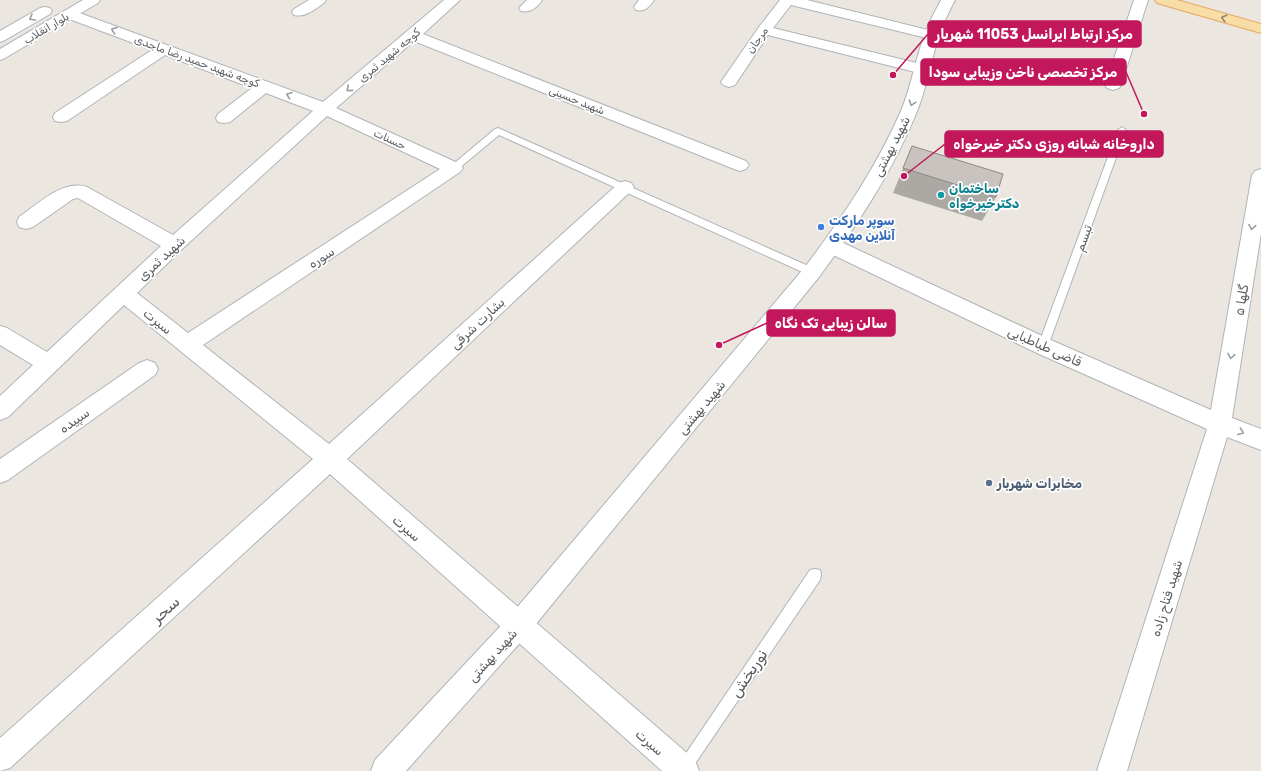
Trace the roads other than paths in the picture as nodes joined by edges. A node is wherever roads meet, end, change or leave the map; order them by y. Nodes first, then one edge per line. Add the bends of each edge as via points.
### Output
1 (92, 0) edge
2 (320, 0) edge
3 (453, 0) edge
4 (787, 0) edge
5 (790, 0) edge
6 (948, 0) edge
7 (1141, 0) edge
8 (1162, 0) edge
9 (64, 9) junction
10 (299, 12) dead end
11 (1257, 26) edge
12 (764, 30) junction
13 (413, 34) junction
14 (931, 35) junction
15 (0, 37) edge
16 (164, 49) junction
17 (0, 55) edge
18 (923, 69) junction
19 (729, 82) dead end
20 (1112, 85) dead end
21 (264, 86) junction
22 (325, 109) junction
23 (61, 117) dead end
24 (224, 118) dead end
25 (1122, 130) dead end
26 (740, 165) dead end
27 (454, 168) junction
28 (1261, 175) edge
29 (625, 187) junction
30 (26, 222) dead end
31 (174, 245) junction
32 (832, 246) junction
33 (812, 272) junction
34 (122, 293) junction
35 (0, 334) edge
36 (187, 345) junction
37 (1043, 346) junction
38 (48, 363) junction
39 (147, 369) dead end
40 (0, 410) edge
41 (1220, 424) junction
42 (1261, 440) edge
43 (330, 460) junction
44 (0, 472) edge
45 (815, 575) dead end
46 (518, 626) junction
47 (0, 758) edge
48 (682, 770) edge
49 (386, 771) edge
50 (1112, 771) edge

1 - 9 street, بلوار انقلاب
2 - 10 street
3 - 13 street, کوچه شهید ثمری
4 - 12 street, مرجان
5 - 14 street
6 - 14 street, شهید بهشتی
7 - 20 street
11 -> 8 main road
9 -> 15 street, بلوار انقلاب
16 -> 9 street, کوچه شهید حمید رضا ماجدی
9 - 17 street, بلوار انقلاب
12 - 18 street
12 - 19 street, مرجان
13 -> 22 street, کوچه شهید ثمری
13 - 26 street, شهید حسینی
14 - 18 street, شهید بهشتی
16 - 21 street, کوچه شهید حمید رضا ماجدی
16 - 23 street
18 -> 32 street, شهید بهشتی via 909,110 890,152 863,200
22 -> 21 street, کوچه شهید حمید رضا ماجدی
21 - 24 street
22 - 27 street, حسنات
22 - 31 street, شهید ثمری
25 - 37 lane, تبسم
27 - 29 lane via 498,131
27 - 36 street, سوره
28 -> 41 street, گلها ۵
29 - 33 lane
29 - 43 street, بشارت شرقی
30 - 31 street via 68,193 81,191
31 - 34 street, شهید ثمری
32 - 33 street, شهید بهشتی
32 - 37 street, قاضی طباطبایی
33 - 46 street, شهید بهشتی
34 - 36 street, سیرت
34 - 38 street, شهید ثمری
35 - 38 street
36 - 43 street, سیرت
37 - 41 street, قاضی طباطبایی
38 - 40 street, شهید ثمری
39 - 44 street, سپیده
41 -> 42 street, قاضی طباطبایی
41 - 50 street, شهید فتاح زاده
43 - 46 street, سیرت
43 - 47 street, سحر
45 - 48 lane, نوربخش
46 - 48 street, سیرت
46 - 49 street, شهید بهشتی

